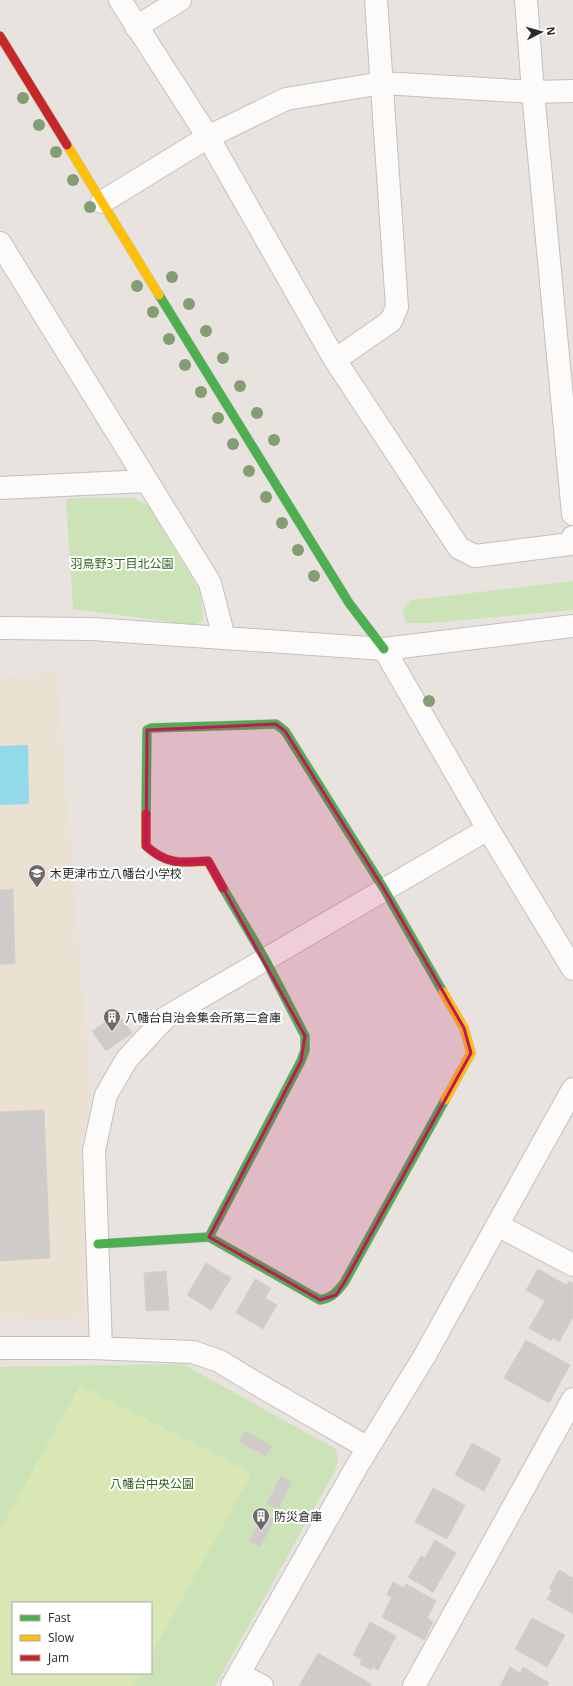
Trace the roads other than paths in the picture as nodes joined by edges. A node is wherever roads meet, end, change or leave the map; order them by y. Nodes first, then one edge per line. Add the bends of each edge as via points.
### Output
1 (120, 0) edge
2 (180, 0) edge
3 (376, 0) edge
4 (526, 0) edge
5 (136, 27) junction
6 (0, 36) edge
7 (382, 83) junction
8 (573, 91) edge
9 (533, 92) junction
10 (208, 137) junction
11 (102, 202) junction
12 (0, 243) edge
13 (335, 360) junction
14 (146, 481) junction
15 (0, 488) edge
16 (573, 514) edge
17 (573, 537) edge
18 (0, 628) edge
19 (571, 631) edge
20 (224, 638) junction
21 (384, 649) junction
22 (488, 829) junction
23 (384, 889) junction
24 (265, 959) junction
25 (573, 969) edge
26 (573, 1089) edge
27 (497, 1225) junction
28 (209, 1237) junction
29 (98, 1244) junction
30 (573, 1265) edge
31 (0, 1348) edge
32 (101, 1348) junction
33 (573, 1399) edge
34 (368, 1448) junction
35 (236, 1680) edge
36 (262, 1686) edge
37 (414, 1686) edge

1 - 5 street
2 - 5 street
3 - 7 street
4 - 9 street
5 - 10 street
6 - 11 street
7 - 9 street
7 - 10 street via 286,99
7 - 13 street via 397,307 391,321
8 - 9 street
9 - 16 street
10 - 11 street
10 - 13 street
11 - 21 street via 349,603
12 - 14 street
13 - 17 street via 459,548 474,556 570,544
14 - 15 street
14 - 20 street via 210,583
18 - 20 street via 92,629
19 - 21 street
20 - 21 street
21 - 22 street
22 - 23 street
22 - 25 street
23 - 24 street
23 - 24 street via 285,731 276,724 147,730 146,846 156,857 171,862 208,861
23 - 28 street via 464,1028 471,1052 336,1295 320,1300
24 - 28 street via 305,1036 305,1050
24 - 29 street via 165,1018 127,1059 106,1095 94,1150
26 - 27 street
27 - 30 street
27 - 34 street via 424,1357
28 - 29 street
29 - 32 street
31 - 32 street
32 - 34 street via 193,1352 219,1361
33 - 37 street
34 - 35 street
35 - 36 street

